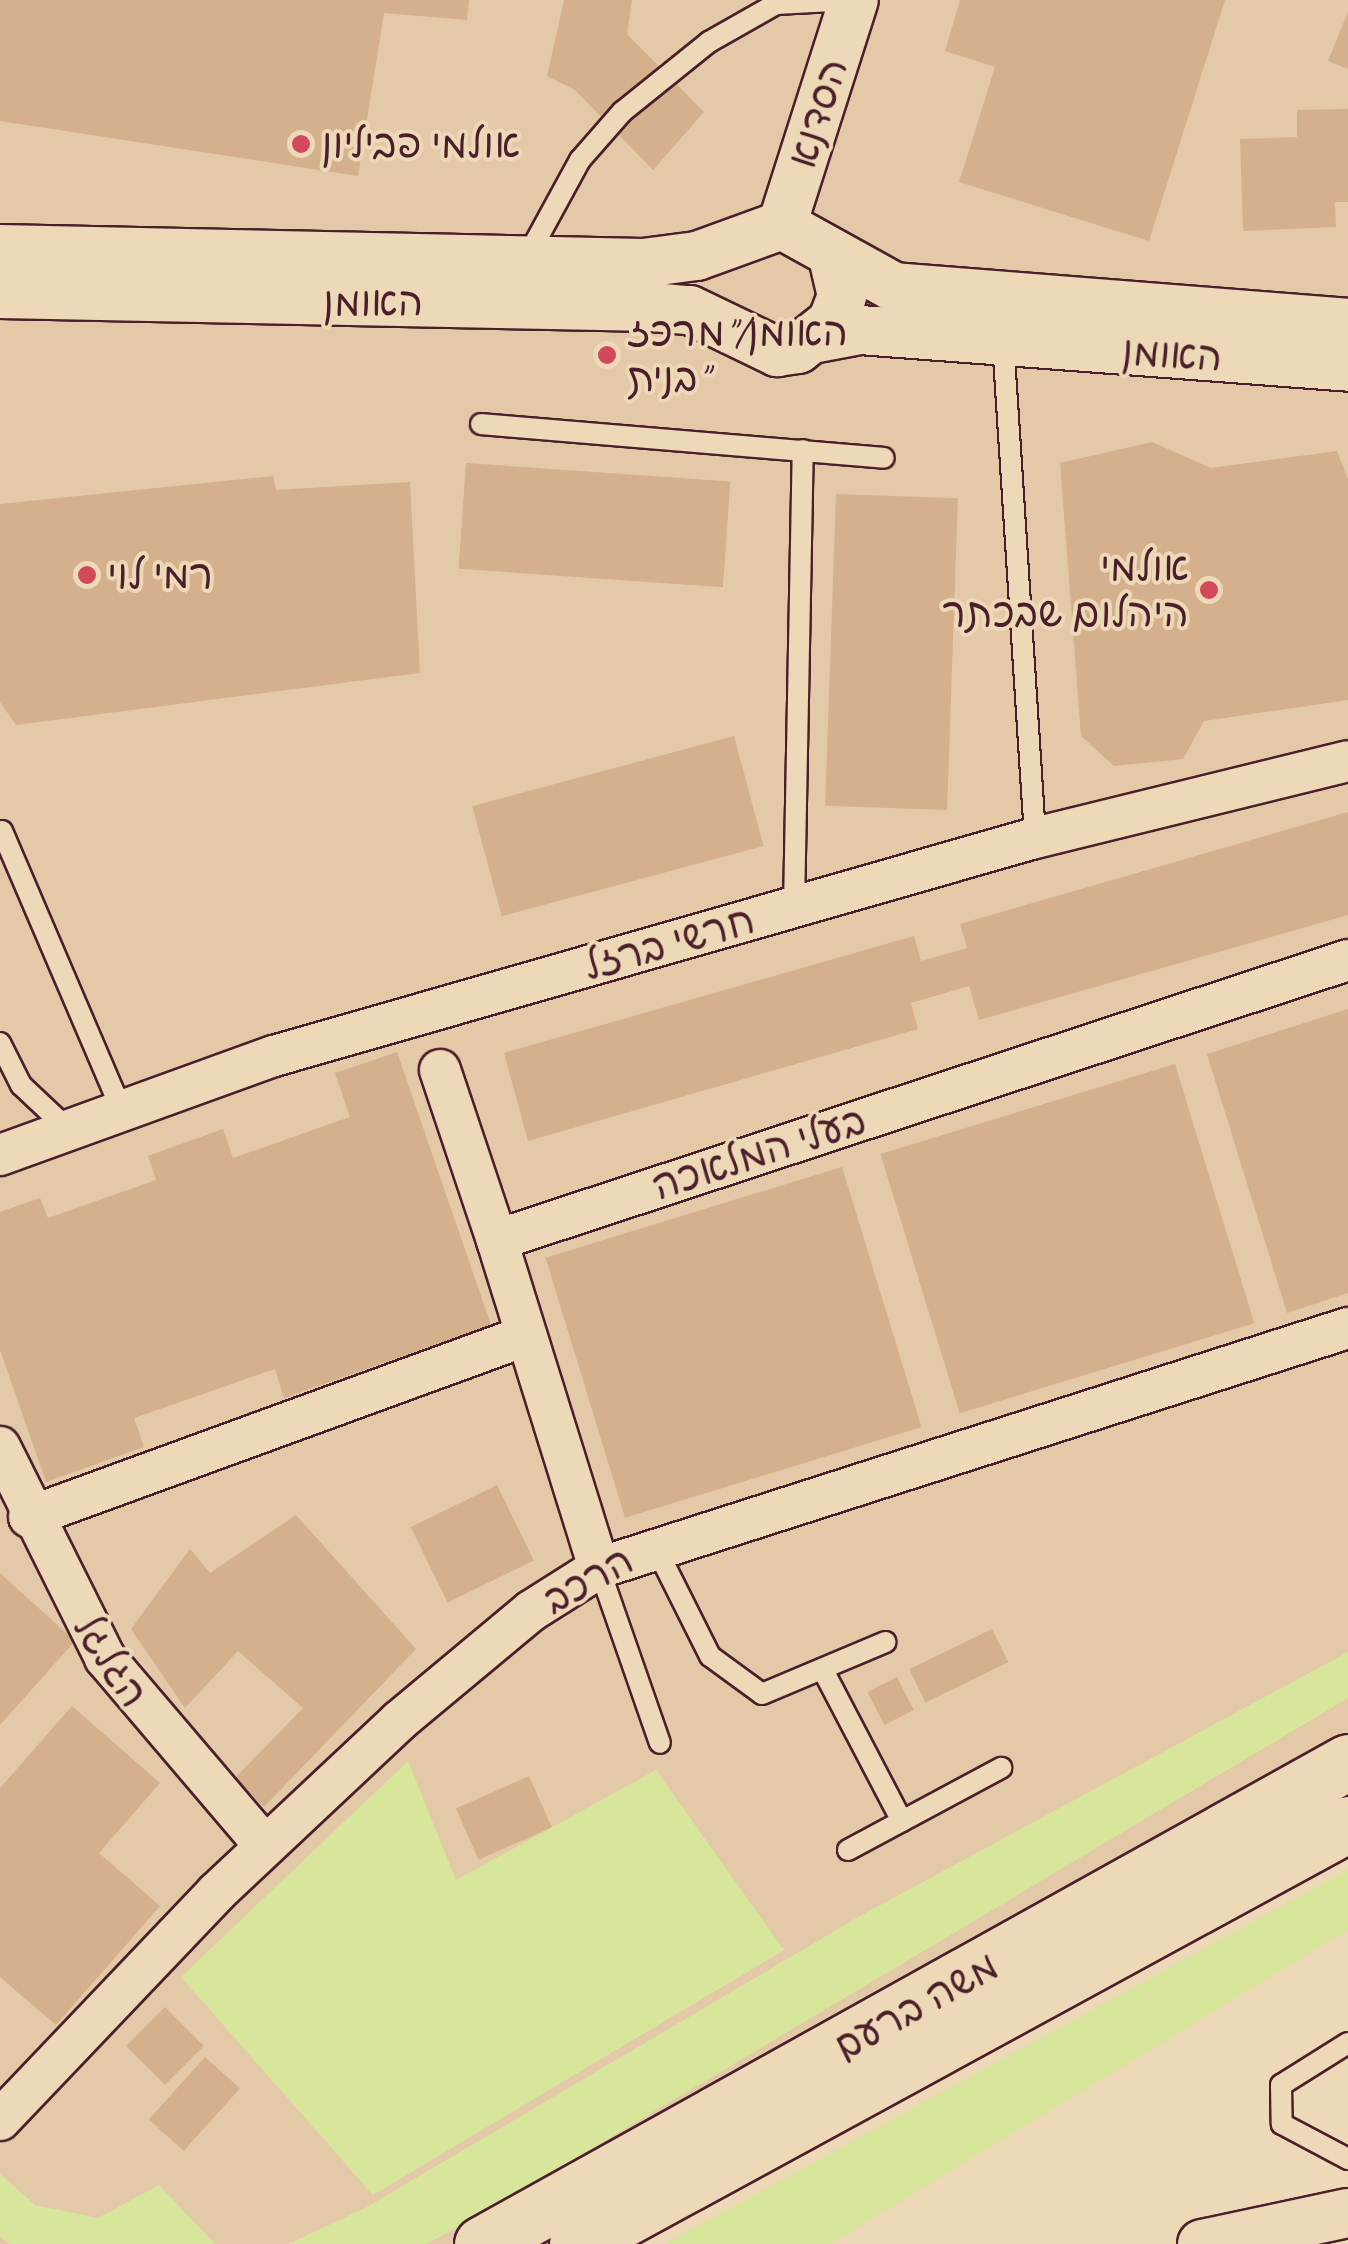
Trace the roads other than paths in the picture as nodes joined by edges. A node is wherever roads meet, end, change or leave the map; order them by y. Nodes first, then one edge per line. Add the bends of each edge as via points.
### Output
1 (854, 0) edge
2 (762, 232) junction
3 (0, 249) edge
4 (832, 253) junction
5 (526, 261) junction
6 (0, 294) edge
7 (1348, 323) edge
8 (739, 338) junction
9 (818, 338) junction
10 (1003, 341) junction
11 (1348, 367) edge
12 (481, 424) dead end
13 (803, 450) junction
14 (884, 458) dead end
15 (1348, 761) edge
16 (2, 831) edge
17 (1035, 838) junction
18 (794, 908) junction
19 (1348, 960) edge
20 (0, 1043) edge
21 (440, 1070) dead end
22 (122, 1111) junction
23 (69, 1130) junction
24 (0, 1155) edge
25 (497, 1240) junction
26 (1348, 1328) edge
27 (525, 1336) junction
28 (0, 1448) edge
29 (29, 1517) junction
30 (654, 1545) junction
31 (599, 1568) junction
32 (886, 1642) dead end
33 (824, 1674) junction
34 (660, 1743) dead end
35 (1348, 1762) edge
36 (1001, 1768) dead end
37 (902, 1821) junction
38 (1348, 1824) edge
39 (266, 1846) junction
40 (848, 1850) dead end
41 (1348, 2044) edge
42 (2, 2114) edge
43 (1348, 2158) edge
44 (1348, 2213) edge
45 (482, 2244) edge
46 (577, 2244) edge
47 (1202, 2244) edge

1 - 2 street, הסדנא
1 - 5 lane via 776,4 709,42 622,112 580,160
2 - 4 street, האומן
2 - 5 street, האומן via 642,263
2 - 8 street via 716,280 725,322
3 - 5 street, האומן
4 - 7 street, האומן via 894,287
4 - 9 street via 842,296
6 - 8 street, האומן via 652,307 690,310
8 - 9 street, האומן via 777,352
9 - 10 street, האומן via 860,330
10 - 11 street, האומן
10 - 17 lane
12 - 13 lane
13 - 14 lane
13 - 18 lane
15 - 17 street, חרשי ברזל
16 - 22 lane
17 - 18 street, חרשי ברזל
18 - 22 street, חרשי ברזל via 274,1056
19 - 25 street, בעלי המלאכה
20 - 23 lane via 20,1085
21 - 25 street
22 - 23 street, חרשי ברזל
23 - 24 street, חרשי ברזל
25 - 27 street
26 - 30 street, הרכב
27 - 29 street
27 - 31 street
28 - 29 street, הגלגל
29 - 39 street, הגלגל via 141,1711
30 - 31 street, הרכב
30 - 33 lane via 710,1656 762,1694
31 - 34 lane
31 - 39 street, הרכב via 474,1656
32 - 33 lane
33 - 37 lane
35 - 45 main road, משה ברעם
36 - 37 lane
37 - 40 lane
38 - 46 main road, משה ברעם
39 - 42 street, הרכב
41 - 43 lane via 1280,2085 1282,2124
44 - 47 street

